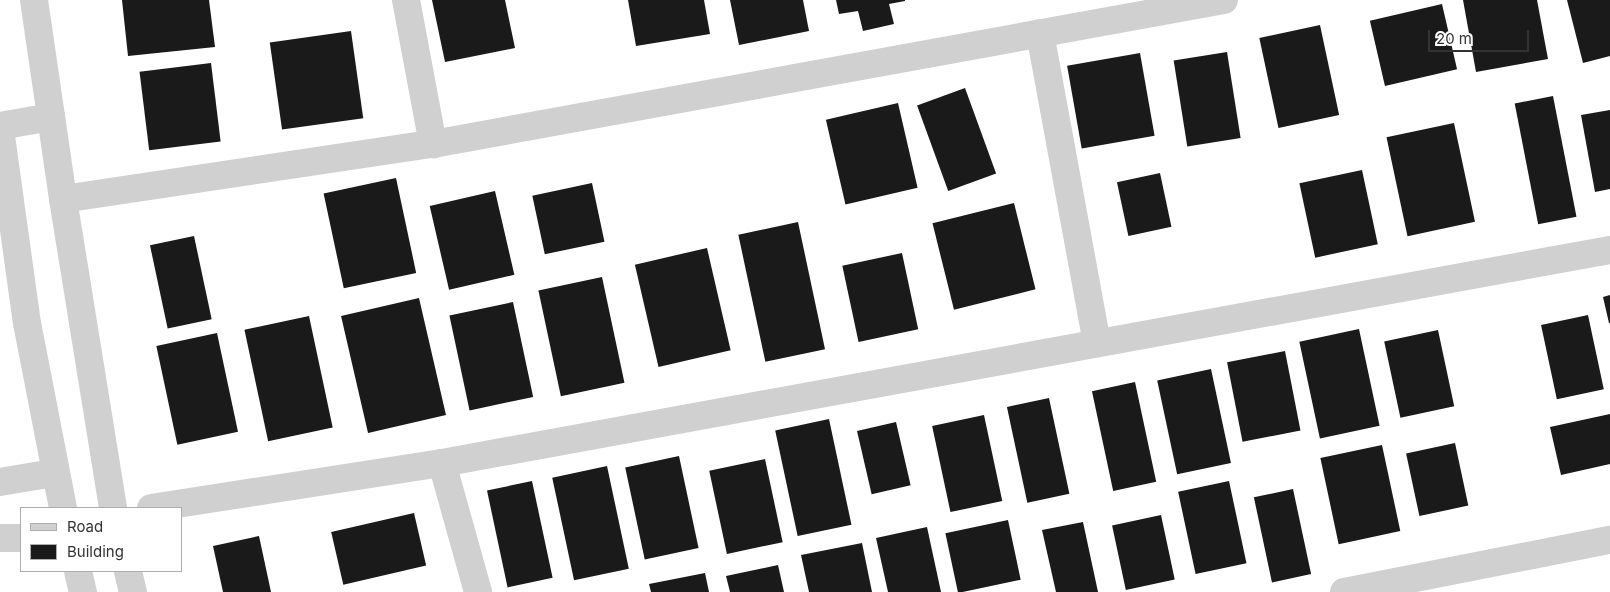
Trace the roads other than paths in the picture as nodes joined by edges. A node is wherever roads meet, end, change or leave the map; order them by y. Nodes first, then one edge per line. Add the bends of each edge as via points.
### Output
1 (34, 0) edge
2 (406, 0) edge
3 (1224, 0) edge
4 (1040, 34) junction
5 (51, 117) junction
6 (0, 127) edge
7 (432, 144) junction
8 (62, 199) junction
9 (1610, 250) edge
10 (1097, 343) junction
11 (442, 463) junction
12 (54, 473) junction
13 (0, 482) edge
14 (63, 507) edge
15 (113, 507) edge
16 (157, 507) edge
17 (0, 538) edge
18 (20, 538) edge
19 (1610, 540) edge
20 (78, 572) edge
21 (128, 572) edge
22 (83, 592) edge
23 (133, 592) edge
24 (478, 592) edge
25 (1344, 592) edge

1 - 5 street
2 - 7 street
3 - 4 street
4 - 7 street
4 - 10 street
5 - 6 street
5 - 8 street
6 - 12 street via 28,323
7 - 8 street
8 - 15 street
9 - 10 street
10 - 11 street
11 - 16 street
11 - 24 street
12 - 13 street
12 - 14 street
17 - 18 street
19 - 25 street
20 - 22 street
21 - 23 street

